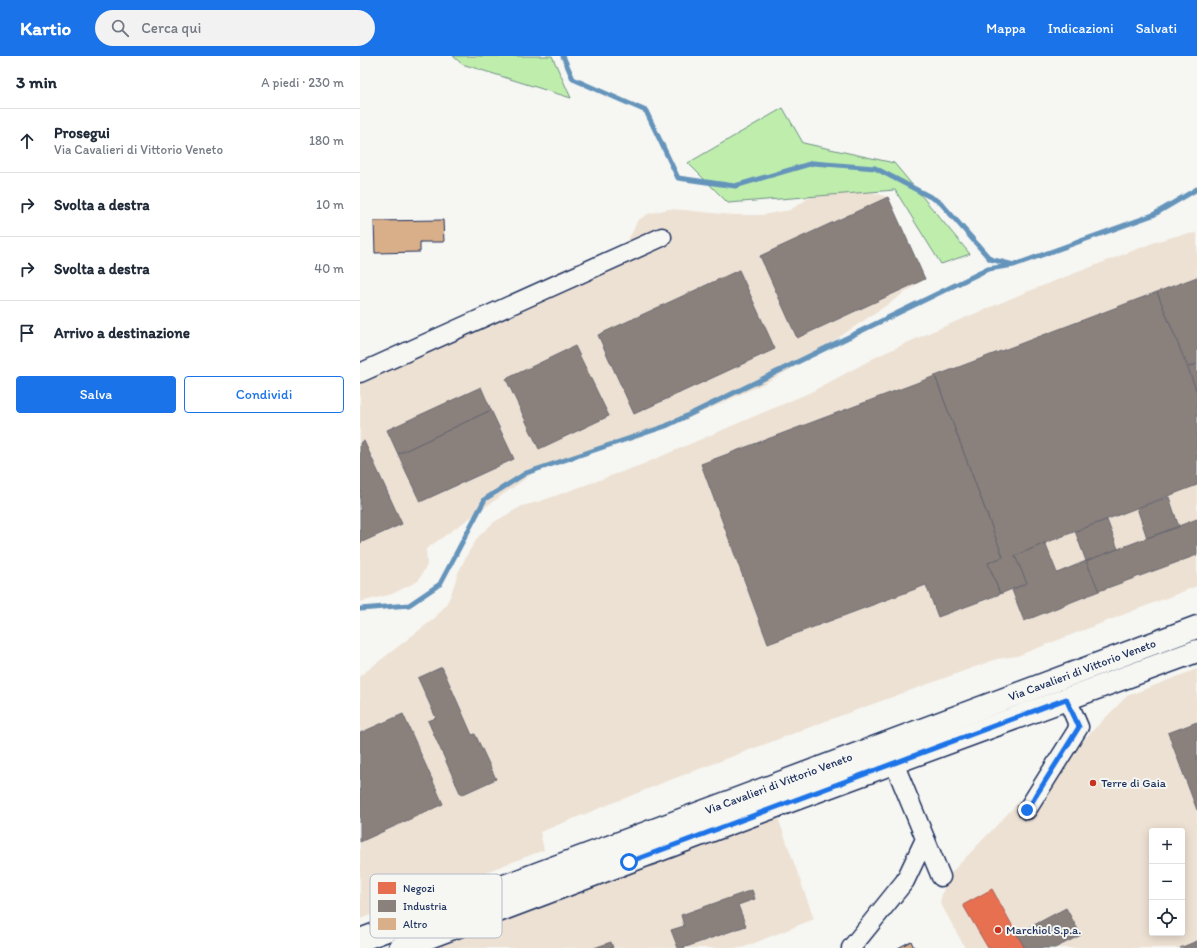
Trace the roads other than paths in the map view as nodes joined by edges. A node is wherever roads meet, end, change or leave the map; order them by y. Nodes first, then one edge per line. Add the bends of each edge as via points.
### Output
1 (662, 237) dead end
2 (360, 373) edge
3 (1197, 627) edge
4 (1197, 651) edge
5 (1066, 699) junction
6 (894, 763) junction
7 (1027, 810) dead end
8 (925, 838) junction
9 (941, 877) dead end
10 (502, 887) edge
11 (502, 910) edge
12 (370, 936) edge
13 (427, 938) edge
14 (360, 940) edge
15 (400, 948) edge
16 (851, 948) edge

1 - 2 street
3 - 10 street, Via Cavalieri di Vittorio Veneto
4 - 5 street, Via Cavalieri di Vittorio Veneto
5 - 6 street, Via Cavalieri di Vittorio Veneto
5 - 7 street via 1079,727
6 - 8 street
6 - 11 street, Via Cavalieri di Vittorio Veneto
8 - 9 street
8 - 16 street via 905,881
12 - 14 street, Via Cavalieri di Vittorio Veneto
13 - 15 street, Via Cavalieri di Vittorio Veneto

